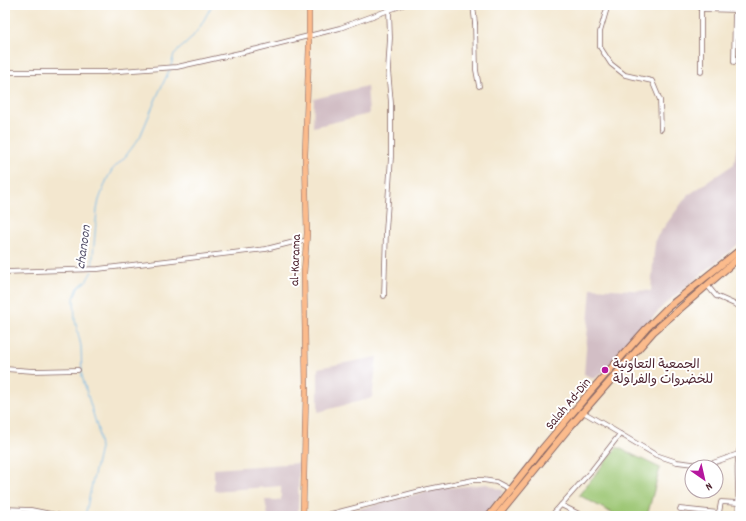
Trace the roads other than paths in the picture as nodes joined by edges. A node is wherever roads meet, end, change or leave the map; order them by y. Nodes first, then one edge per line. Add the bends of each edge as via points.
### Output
1 (309, 5) edge
2 (403, 5) edge
3 (473, 5) edge
4 (606, 5) edge
5 (735, 5) edge
6 (701, 7) edge
7 (388, 10) junction
8 (735, 10) junction
9 (309, 37) junction
10 (734, 62) dead end
11 (5, 72) edge
12 (701, 72) dead end
13 (479, 86) dead end
14 (661, 129) dead end
15 (306, 241) junction
16 (741, 248) edge
17 (741, 256) edge
18 (5, 272) edge
19 (707, 285) junction
20 (384, 296) dead end
21 (740, 305) edge
22 (5, 369) edge
23 (78, 370) dead end
24 (583, 412) junction
25 (620, 434) junction
26 (741, 444) edge
27 (739, 453) edge
28 (511, 490) junction
29 (739, 503) junction
30 (561, 505) junction
31 (5, 509) edge
32 (680, 509) dead end
33 (61, 516) edge
34 (304, 516) edge
35 (323, 516) edge
36 (489, 516) edge
37 (497, 516) edge
38 (551, 516) edge
39 (583, 516) edge
40 (738, 516) edge

1 - 9 main road, al-Karama
2 - 7 street
3 - 13 street
4 - 14 street via 600,32 600,46 611,64 625,75 652,80 660,100
5 - 8 street
6 - 8 street
6 - 12 street
7 - 9 street
7 - 20 street via 392,157
8 - 10 street
9 - 11 street via 174,67 105,72
9 - 15 main road, al-Karama
15 - 18 street via 266,249 96,269
15 - 34 main road, al-Karama
16 - 28 highway, Salah Ad-Din via 667,308 646,329 542,449
17 - 19 highway, Salah Ad-Din
19 - 21 street via 716,296
19 - 24 highway, Salah Ad-Din via 653,332
22 - 23 street
24 - 25 street
24 - 37 highway, Salah Ad-Din
25 - 27 street via 656,455 677,462 710,464
25 - 30 street
26 - 27 street
27 - 29 street
28 - 35 street via 496,482 473,480
28 - 36 highway, Salah Ad-Din
29 - 32 street via 721,502 719,513
29 - 40 street
30 - 38 street
30 - 39 street
31 - 33 street via 31,510

